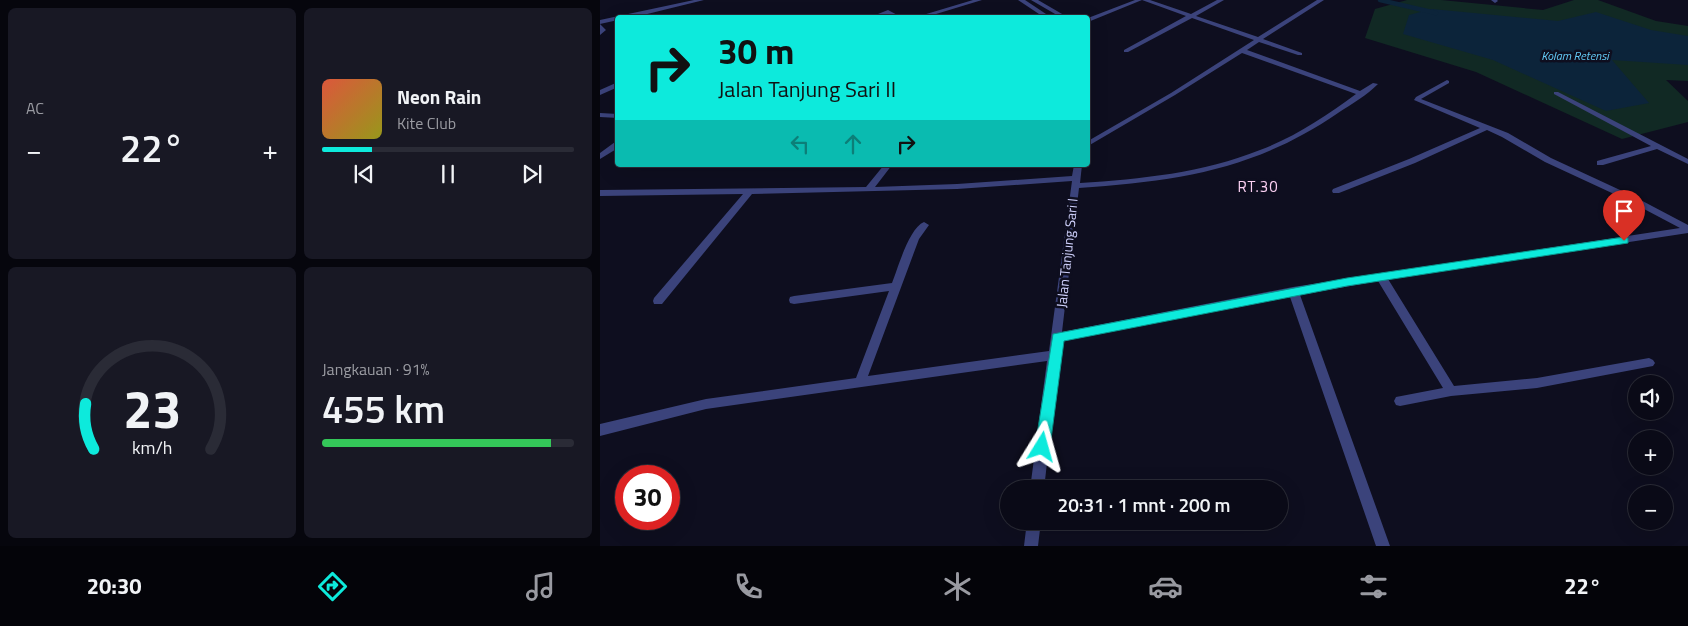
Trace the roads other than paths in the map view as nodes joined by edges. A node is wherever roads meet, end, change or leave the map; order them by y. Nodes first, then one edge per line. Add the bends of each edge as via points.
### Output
1 (701, 0) edge
2 (979, 0) edge
3 (1021, 0) edge
4 (1034, 0) edge
5 (1140, 0) edge
6 (1146, 0) edge
7 (1221, 0) edge
8 (1321, 0) edge
9 (690, 1) edge
10 (634, 15) edge
11 (878, 15) edge
12 (894, 15) edge
13 (926, 15) edge
14 (1045, 15) edge
15 (1062, 15) edge
16 (1190, 16) junction
17 (615, 19) edge
18 (1090, 19) edge
19 (600, 22) edge
20 (600, 26) edge
21 (600, 33) edge
22 (1260, 41) junction
23 (1126, 50) dead end
24 (1244, 51) junction
25 (1300, 54) dead end
26 (1446, 82) dead end
27 (1375, 84) dead end
28 (615, 85) edge
29 (600, 92) edge
30 (1556, 93) dead end
31 (1361, 94) junction
32 (600, 115) edge
33 (615, 116) edge
34 (1488, 128) junction
35 (1090, 143) edge
36 (615, 146) edge
37 (1658, 146) junction
38 (600, 156) edge
39 (1688, 162) edge
40 (1600, 164) dead end
41 (886, 167) edge
42 (1078, 167) edge
43 (1075, 182) junction
44 (870, 188) junction
45 (751, 190) junction
46 (1336, 191) dead end
47 (600, 193) edge
48 (924, 225) dead end
49 (1688, 230) edge
50 (1381, 276) junction
51 (896, 286) junction
52 (1293, 291) junction
53 (794, 300) dead end
54 (658, 301) dead end
55 (1058, 337) junction
56 (1055, 355) junction
57 (1648, 363) dead end
58 (860, 382) junction
59 (1451, 391) junction
60 (1400, 401) dead end
61 (600, 430) edge
62 (1038, 480) edge
63 (1033, 530) edge
64 (1031, 546) edge
65 (1383, 546) edge

1 - 9 street
2 - 13 street
3 - 14 street
4 - 15 street
5 - 18 street
6 - 16 street
7 - 16 street
8 - 22 street
9 - 10 street
11 - 12 street via 887,12
16 - 22 street
16 - 23 street
17 - 19 street
20 - 21 street via 603,30
22 - 24 street
22 - 25 street
24 - 31 street
24 - 35 street
26 - 34 street via 1418,100
27 - 31 street
28 - 29 street
30 - 37 street
31 - 43 street via 1288,140 1232,161 1138,182
32 - 33 street
34 - 46 street
34 - 49 street
36 - 38 street
37 - 39 street
37 - 40 street
41 - 44 street
42 - 43 street, Jalan Tanjung Sari I
43 - 44 street
43 - 55 street, Jalan Tanjung Sari I
44 - 45 street
45 - 47 street
45 - 54 street
48 - 51 street via 914,239
49 - 50 street
50 - 52 street
50 - 59 street
51 - 53 street
51 - 58 street
52 - 55 street
52 - 65 street
55 - 56 street, Jalan Tanjung Sari I
56 - 58 street
56 - 62 street, Jalan Tanjung Sari I
57 - 59 street via 1537,383
58 - 61 street via 706,404
59 - 60 street
63 - 64 street

